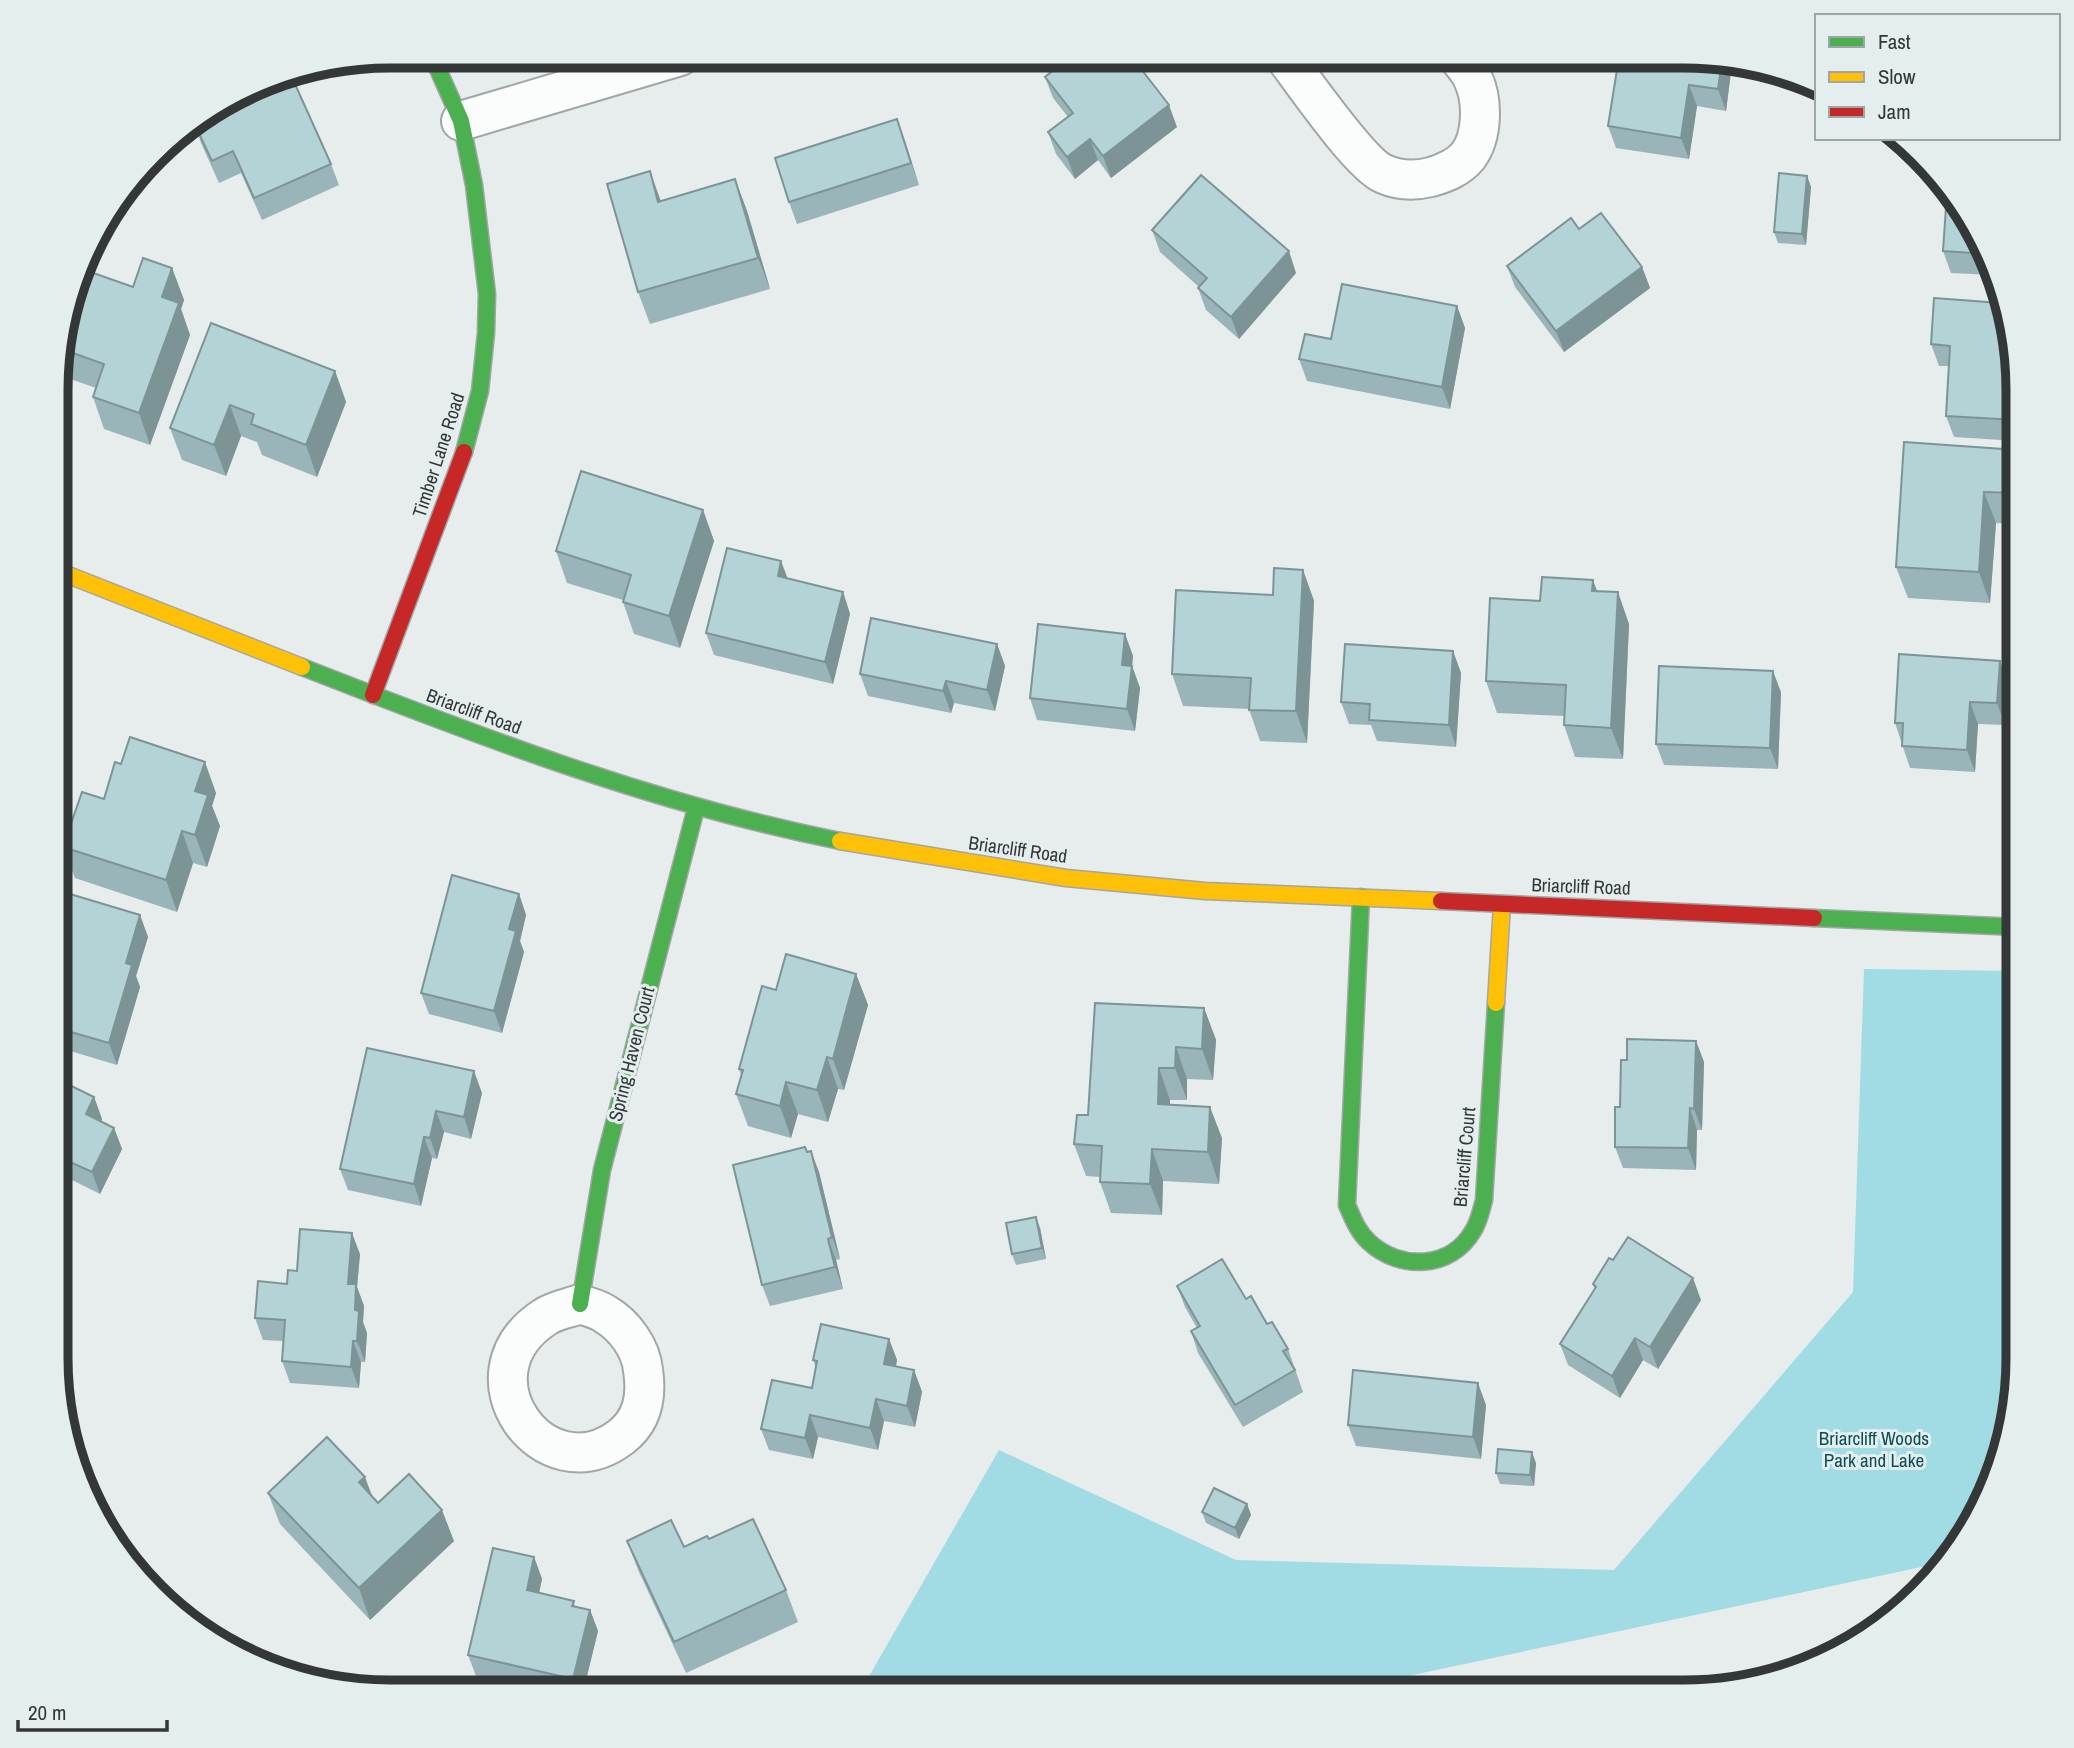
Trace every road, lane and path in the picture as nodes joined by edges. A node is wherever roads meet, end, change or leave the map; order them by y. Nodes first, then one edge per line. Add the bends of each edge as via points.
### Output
1 (437, 68) edge
2 (640, 68) edge
3 (1293, 68) edge
4 (1466, 68) edge
5 (461, 121) junction
6 (68, 575) edge
7 (373, 695) junction
8 (696, 808) junction
9 (1361, 897) junction
10 (1502, 904) junction
11 (2006, 926) edge
12 (580, 1304) dead end

1 - 5 street, Timber Lane Road
2 - 5 street
3 - 4 street via 1365,159 1381,173 1403,180 1448,172 1468,155 1478,132 1480,107
5 - 7 street, Timber Lane Road via 487,294 480,391 449,495
6 - 7 street, Briarcliff Road
7 - 8 street, Briarcliff Road via 547,760
8 - 9 street, Briarcliff Road via 864,846 1066,878 1206,891
8 - 12 street, Spring Haven Court via 602,1170
9 - 10 street, Briarcliff Road
9 - 10 street, Briarcliff Court via 1347,1205 1365,1240 1406,1264 1424,1264 1457,1249 1471,1235 1484,1200
10 - 11 street, Briarcliff Road

